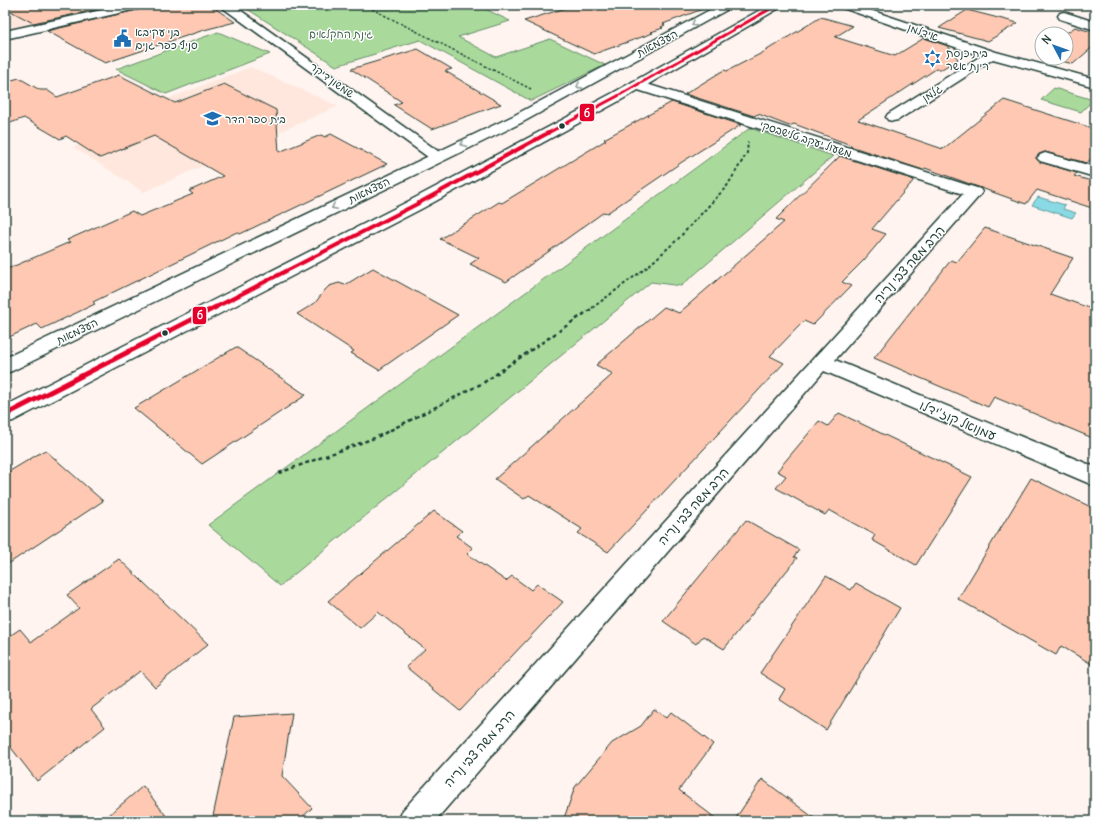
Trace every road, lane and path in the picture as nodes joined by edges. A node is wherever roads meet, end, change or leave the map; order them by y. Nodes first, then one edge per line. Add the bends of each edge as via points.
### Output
1 (141, 5) edge
2 (226, 5) edge
3 (366, 5) edge
4 (728, 5) edge
5 (777, 5) edge
6 (844, 5) edge
7 (1064, 16) dead end
8 (1095, 26) edge
9 (5, 35) edge
10 (991, 55) junction
11 (1095, 83) edge
12 (637, 85) junction
13 (553, 100) junction
14 (893, 117) dead end
15 (749, 121) junction
16 (437, 157) junction
17 (1045, 158) dead end
18 (1095, 172) edge
19 (974, 192) joint
20 (821, 362) junction
21 (5, 366) edge
22 (5, 415) edge
23 (279, 473) dead end
24 (1095, 477) edge
25 (414, 821) edge

1 - 9 street
2 - 16 street, שמשון דיקר
3 - 13 path
4 -> 13 street, העצמאות
5 - 12 street, העצמאות
6 - 10 street, אידלמן
7 - 8 street
10 - 11 street, אידלמן
10 - 14 street, גלמן
12 - 15 street, משעול יעקב טלישבסקי
12 - 22 street, העצמאות via 417,204
13 -> 16 street, העצמאות
15 - 19 street, משעול יעקב טלישבסקי
15 - 23 path via 747,153 727,186 678,239 646,268 582,316 483,383 377,437
16 -> 21 street, העצמאות
17 - 18 street
19 - 20 street, הרב משה צבי נריה
20 - 24 street, עמנואל קוז'ידלו
20 - 25 street, הרב משה צבי נריה

